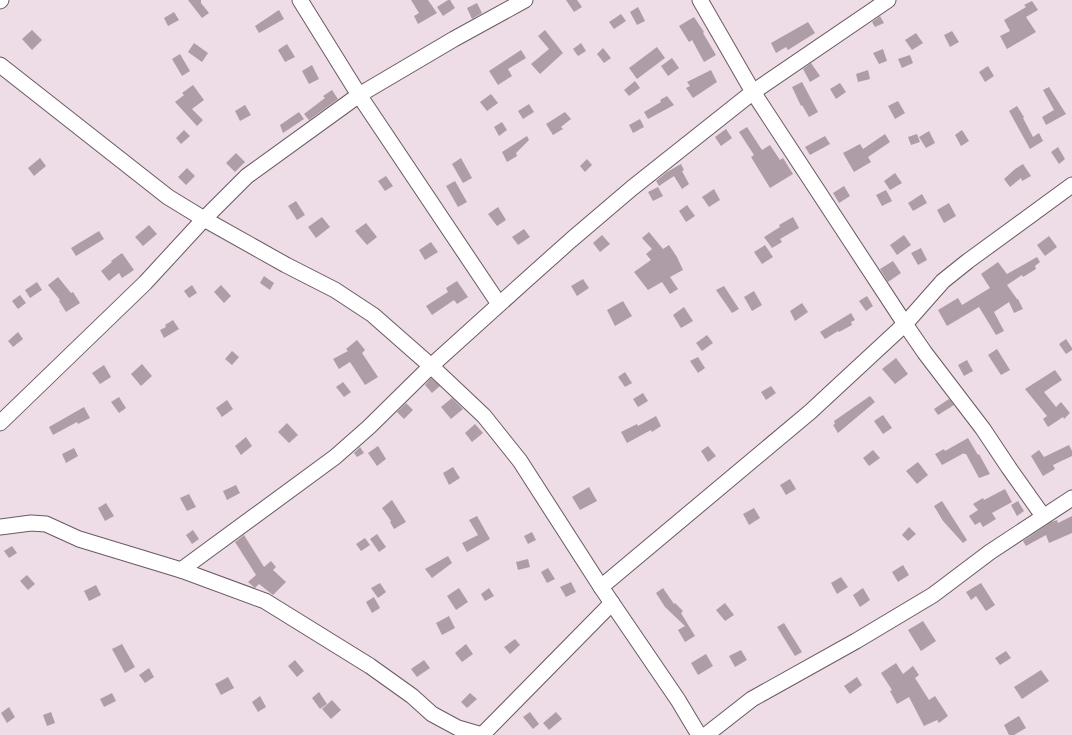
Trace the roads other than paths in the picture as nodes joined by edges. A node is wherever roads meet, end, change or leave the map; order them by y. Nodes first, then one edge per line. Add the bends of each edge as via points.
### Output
1 (300, 0) edge
2 (525, 0) edge
3 (700, 0) edge
4 (888, 0) edge
5 (0, 65) edge
6 (753, 92) junction
7 (359, 96) junction
8 (1072, 185) edge
9 (204, 219) junction
10 (499, 304) junction
11 (905, 324) junction
12 (431, 366) junction
13 (0, 423) edge
14 (1072, 498) edge
15 (1043, 516) junction
16 (0, 527) edge
17 (181, 570) junction
18 (601, 587) junction
19 (612, 603) junction
20 (482, 735) edge
21 (699, 735) edge
22 (706, 735) edge

1 - 7 street
2 - 7 street
3 - 6 street
4 - 6 street
5 - 9 street via 168,197
6 - 10 street via 632,188
6 - 11 street
7 - 9 street via 247,176
7 - 10 street
8 - 11 street via 968,260 948,277
9 - 12 street via 335,290 373,315
9 - 13 street via 145,283
10 - 12 street
11 - 15 street via 983,429
11 - 18 street via 810,412
12 - 17 street via 335,457
12 - 18 street via 484,416 520,461
14 - 15 street
15 - 22 street via 933,595 752,699
16 - 17 street via 46,524 79,539
17 - 20 street via 265,601 370,666 432,714 458,728
18 - 19 street
19 - 20 street
19 - 21 street

